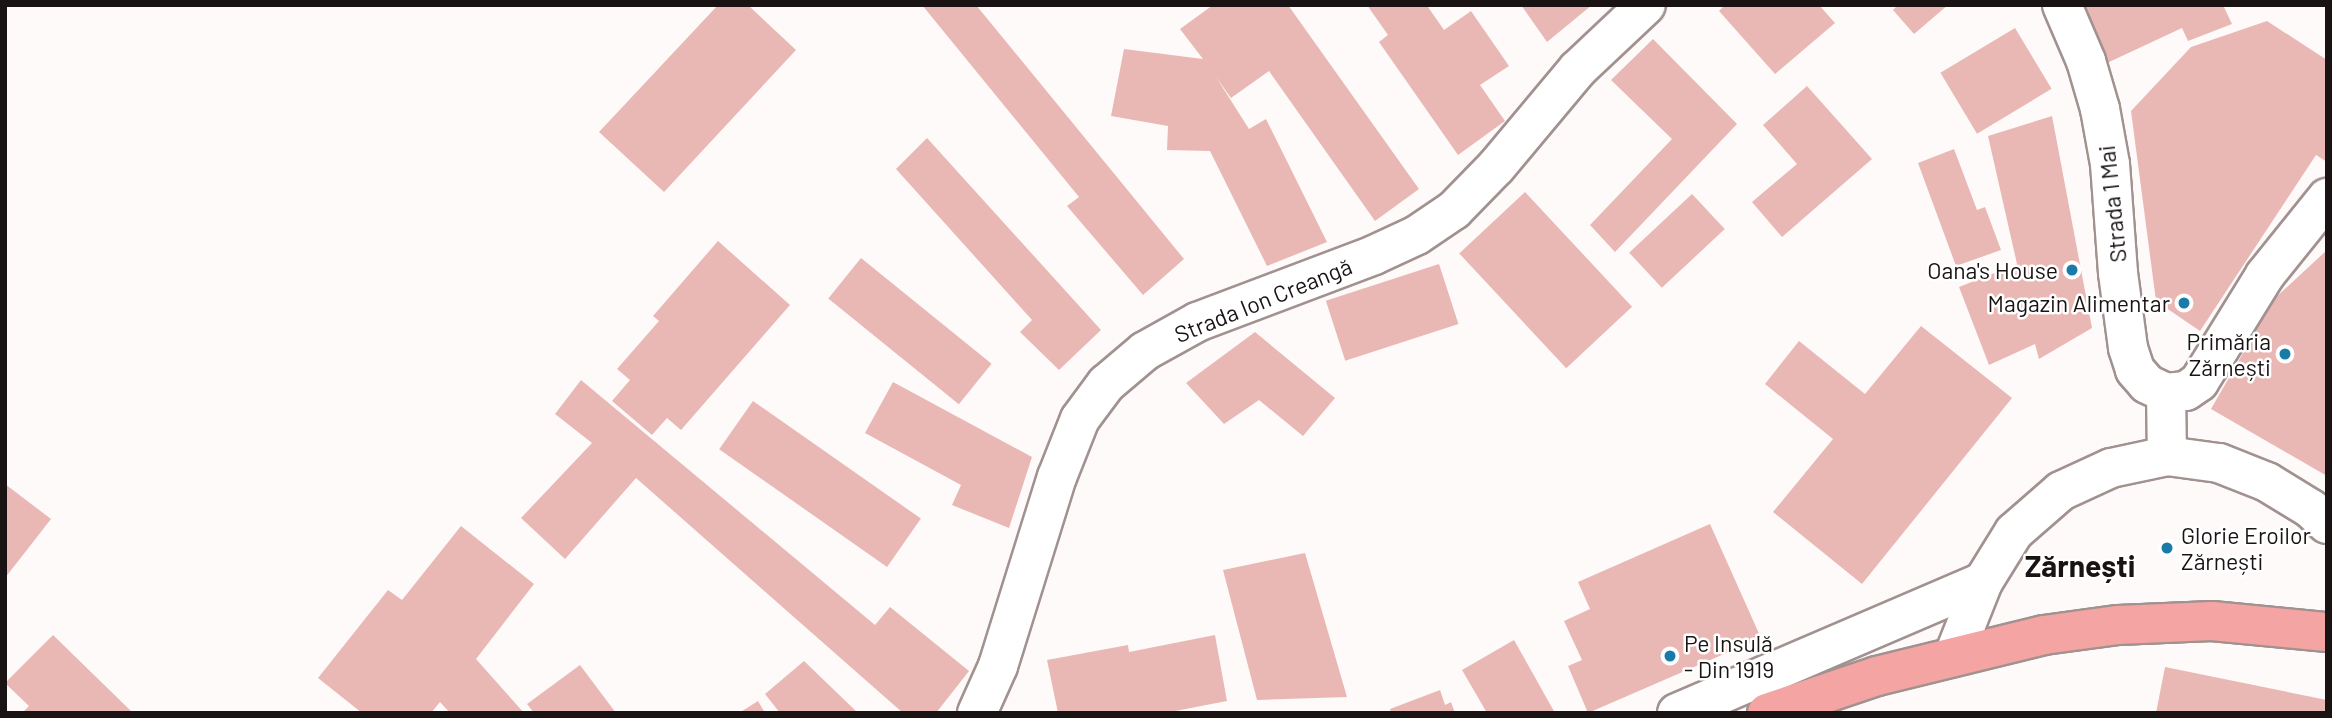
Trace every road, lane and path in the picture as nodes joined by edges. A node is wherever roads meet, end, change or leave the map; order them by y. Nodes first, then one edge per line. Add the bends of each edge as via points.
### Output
1 (1646, 5) edge
2 (2062, 5) edge
3 (2327, 198) edge
4 (2166, 393) junction
5 (2167, 456) junction
6 (2327, 524) edge
7 (1983, 582) junction
8 (1866, 632) junction
9 (2327, 632) edge
10 (1954, 655) junction
11 (1877, 676) junction
12 (977, 713) edge
13 (1677, 713) edge
14 (1767, 713) edge

1 - 12 street, Strada Ion Creangă via 1578,69 1454,210 1374,256 1197,322 1145,351 1106,384 1080,419 1056,477 998,666
2 - 4 street, Strada 1 Mai via 2101,109 2128,348 2147,384
3 - 4 street via 2265,275 2199,382 2186,391
4 - 5 street
5 - 6 street via 2220,463 2267,482
5 - 7 street via 2111,468 2061,491 2014,532
7 - 8 street
7 - 10 street
8 - 11 street
8 - 13 street
9 - 10 main road via 2212,621 2118,625
10 - 11 main road
11 - 14 main road

